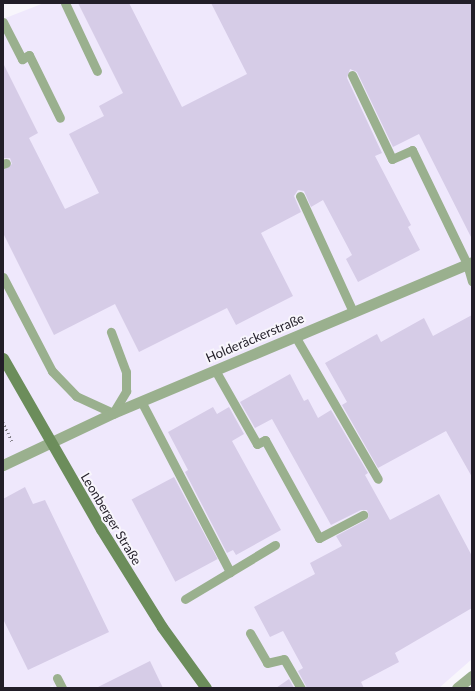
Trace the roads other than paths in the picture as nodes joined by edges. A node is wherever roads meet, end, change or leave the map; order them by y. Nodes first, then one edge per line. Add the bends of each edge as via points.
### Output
1 (65, 3) edge
2 (3, 22) edge
3 (97, 70) dead end
4 (352, 75) dead end
5 (60, 118) dead end
6 (300, 196) dead end
7 (470, 263) edge
8 (3, 277) edge
9 (472, 281) edge
10 (353, 312) junction
11 (111, 332) dead end
12 (296, 336) junction
13 (3, 358) edge
14 (215, 370) junction
15 (141, 401) junction
16 (113, 413) junction
17 (49, 442) junction
18 (3, 465) edge
19 (378, 479) dead end
20 (363, 515) dead end
21 (275, 545) dead end
22 (230, 572) junction
23 (185, 599) dead end
24 (250, 633) dead end
25 (472, 676) edge
26 (57, 678) dead end
27 (62, 688) edge
28 (206, 688) edge
29 (301, 688) edge
30 (457, 688) edge

1 - 3 lane
2 - 5 lane via 22,59 29,55
4 - 7 lane via 392,159 412,150
6 - 10 lane
7 - 9 lane
7 - 10 street, Holderäckerstraße
8 - 16 lane via 52,370 76,396
10 - 12 street, Holderäckerstraße
11 - 16 lane via 126,372 126,391
12 - 14 street, Holderäckerstraße
12 - 19 lane
13 - 17 main road, Leonberger Straße
14 - 15 street, Holderäckerstraße
14 - 20 lane via 257,444 265,440 319,538
15 - 16 street, Holderäckerstraße
15 - 22 lane
16 - 17 street, Holderäckerstraße
17 - 18 street, Holderäckerstraße
17 - 28 main road, Leonberger Straße via 162,627
21 - 22 lane
22 - 23 lane
24 - 29 lane via 267,663 284,659
25 - 30 street
26 - 27 lane

